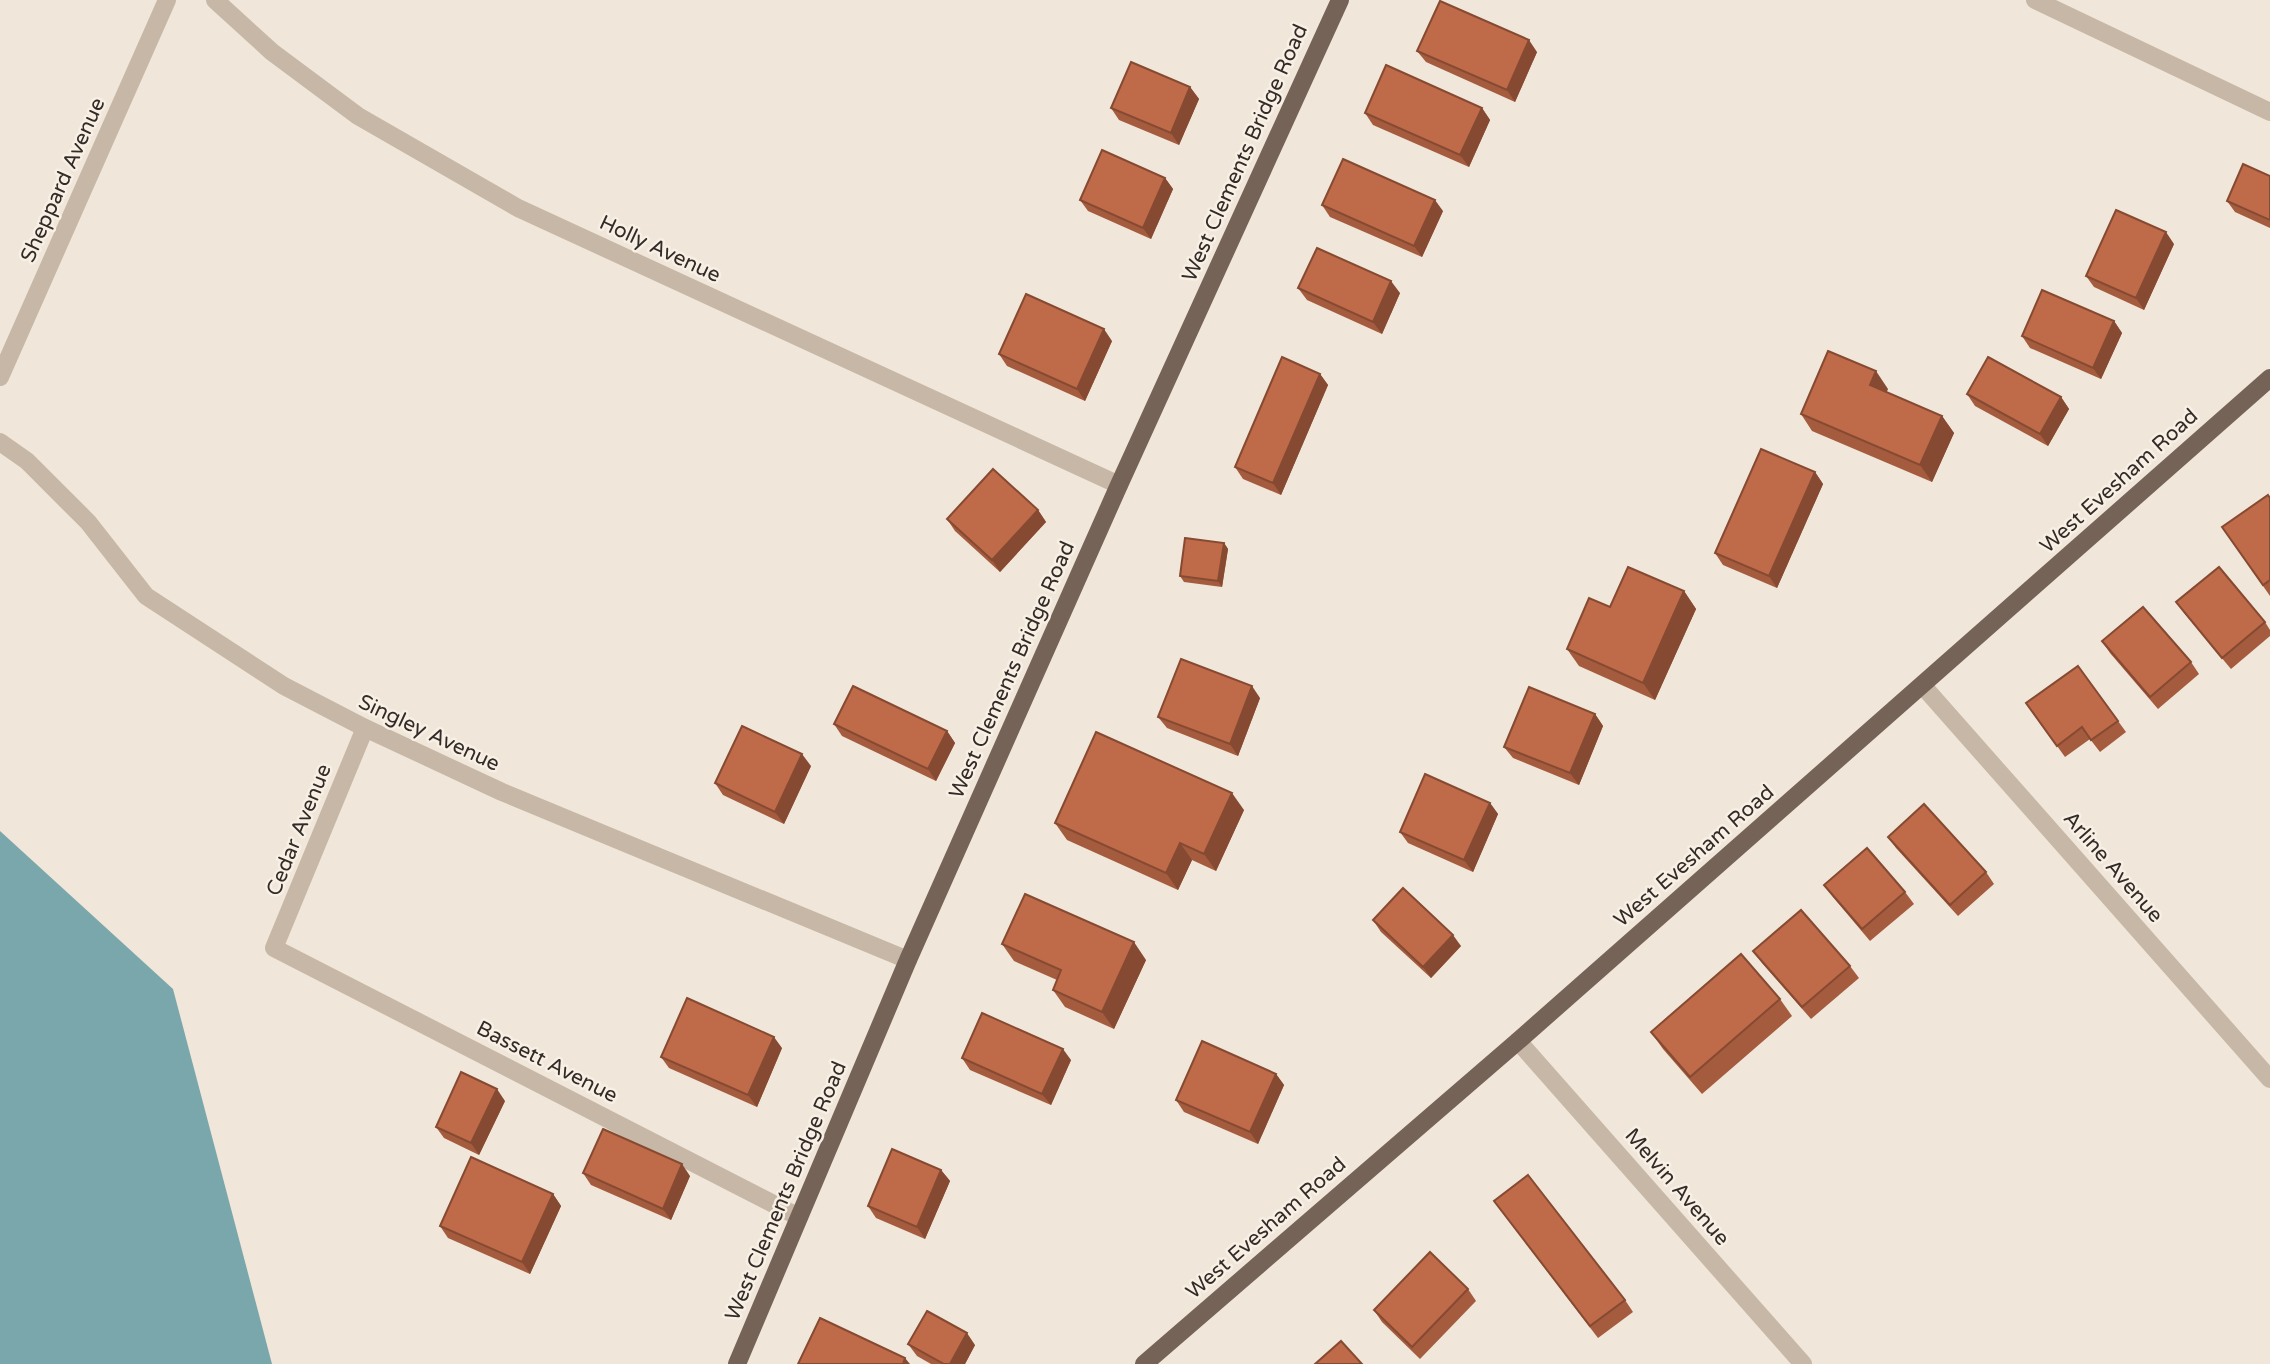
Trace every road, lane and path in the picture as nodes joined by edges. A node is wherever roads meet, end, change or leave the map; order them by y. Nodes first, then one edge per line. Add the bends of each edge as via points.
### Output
1 (167, 0) edge
2 (215, 0) edge
3 (1340, 0) edge
4 (2035, 0) edge
5 (2270, 111) edge
6 (0, 377) edge
7 (2270, 378) edge
8 (0, 442) edge
9 (1119, 485) junction
10 (1923, 686) junction
11 (365, 728) junction
12 (274, 948) joint
13 (908, 960) junction
14 (1518, 1041) junction
15 (2270, 1079) edge
16 (799, 1217) junction
17 (737, 1364) edge
18 (1144, 1364) edge
19 (1803, 1364) edge

1 - 6 street, Sheppard Avenue
2 - 9 street, Holly Avenue via 272,52 358,116 517,208
3 - 9 main road, West Clements Bridge Road
4 - 5 street
7 - 10 main road, West Evesham Road
8 - 11 street, Singley Avenue via 27,461 88,522 146,596 284,687
9 - 13 main road, West Clements Bridge Road
10 - 14 main road, West Evesham Road
10 - 15 street, Arline Avenue
11 - 12 street, Cedar Avenue
11 - 13 street, Singley Avenue via 502,792
12 - 16 street, Bassett Avenue
13 - 16 main road, West Clements Bridge Road
14 - 18 main road, West Evesham Road
14 - 19 street, Melvin Avenue
16 - 17 main road, West Clements Bridge Road

